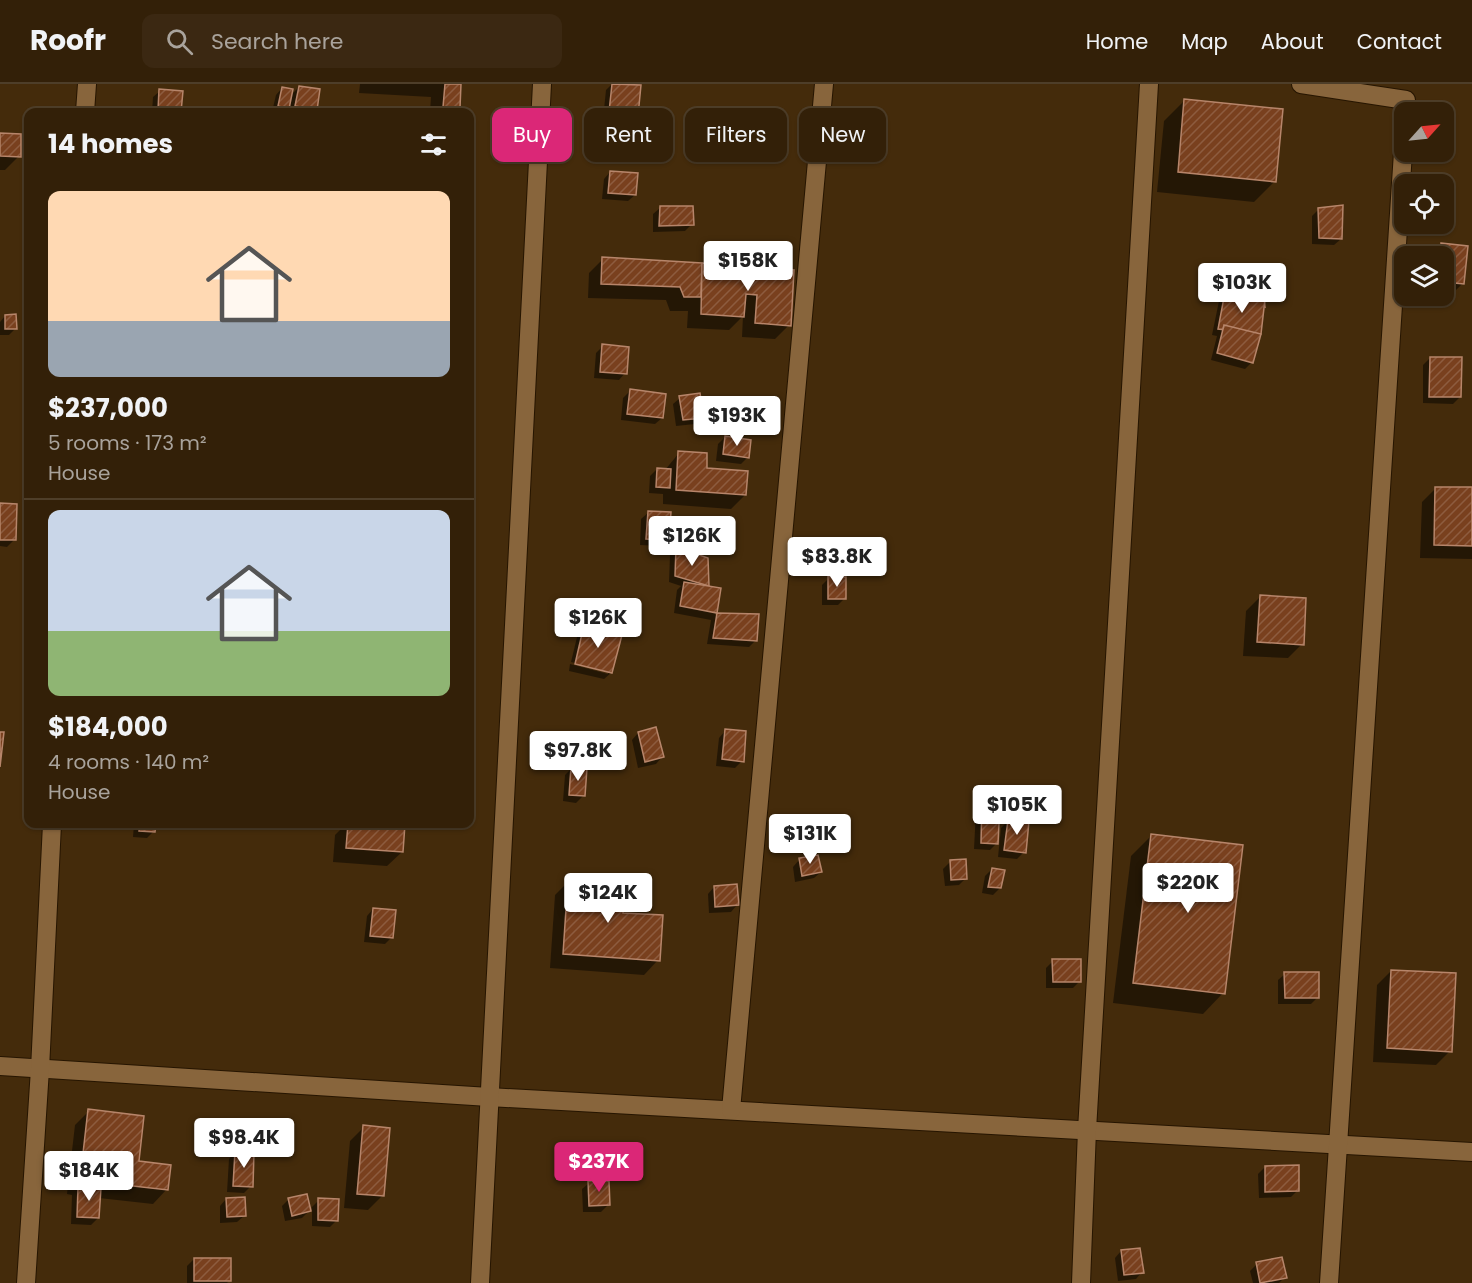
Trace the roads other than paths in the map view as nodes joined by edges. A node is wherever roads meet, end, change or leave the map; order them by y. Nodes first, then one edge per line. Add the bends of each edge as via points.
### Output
1 (87, 84) edge
2 (542, 84) edge
3 (824, 84) edge
4 (1149, 84) edge
5 (1301, 84) edge
6 (1407, 99) edge
7 (86, 108) edge
8 (1402, 162) edge
9 (52, 828) edge
10 (0, 1066) edge
11 (40, 1069) junction
12 (489, 1097) junction
13 (731, 1110) junction
14 (1087, 1130) junction
15 (1338, 1145) junction
16 (1472, 1152) edge
17 (26, 1283) edge
18 (480, 1283) edge
19 (1081, 1283) edge
20 (1329, 1283) edge

1 - 7 street
2 - 12 street
3 - 13 street
4 - 14 street
5 - 6 street
8 - 15 street
9 - 11 street
10 - 11 street
11 - 12 street
11 - 17 street
12 - 13 street
12 - 18 street
13 - 14 street
14 - 15 street
14 - 19 street
15 - 16 street
15 - 20 street

